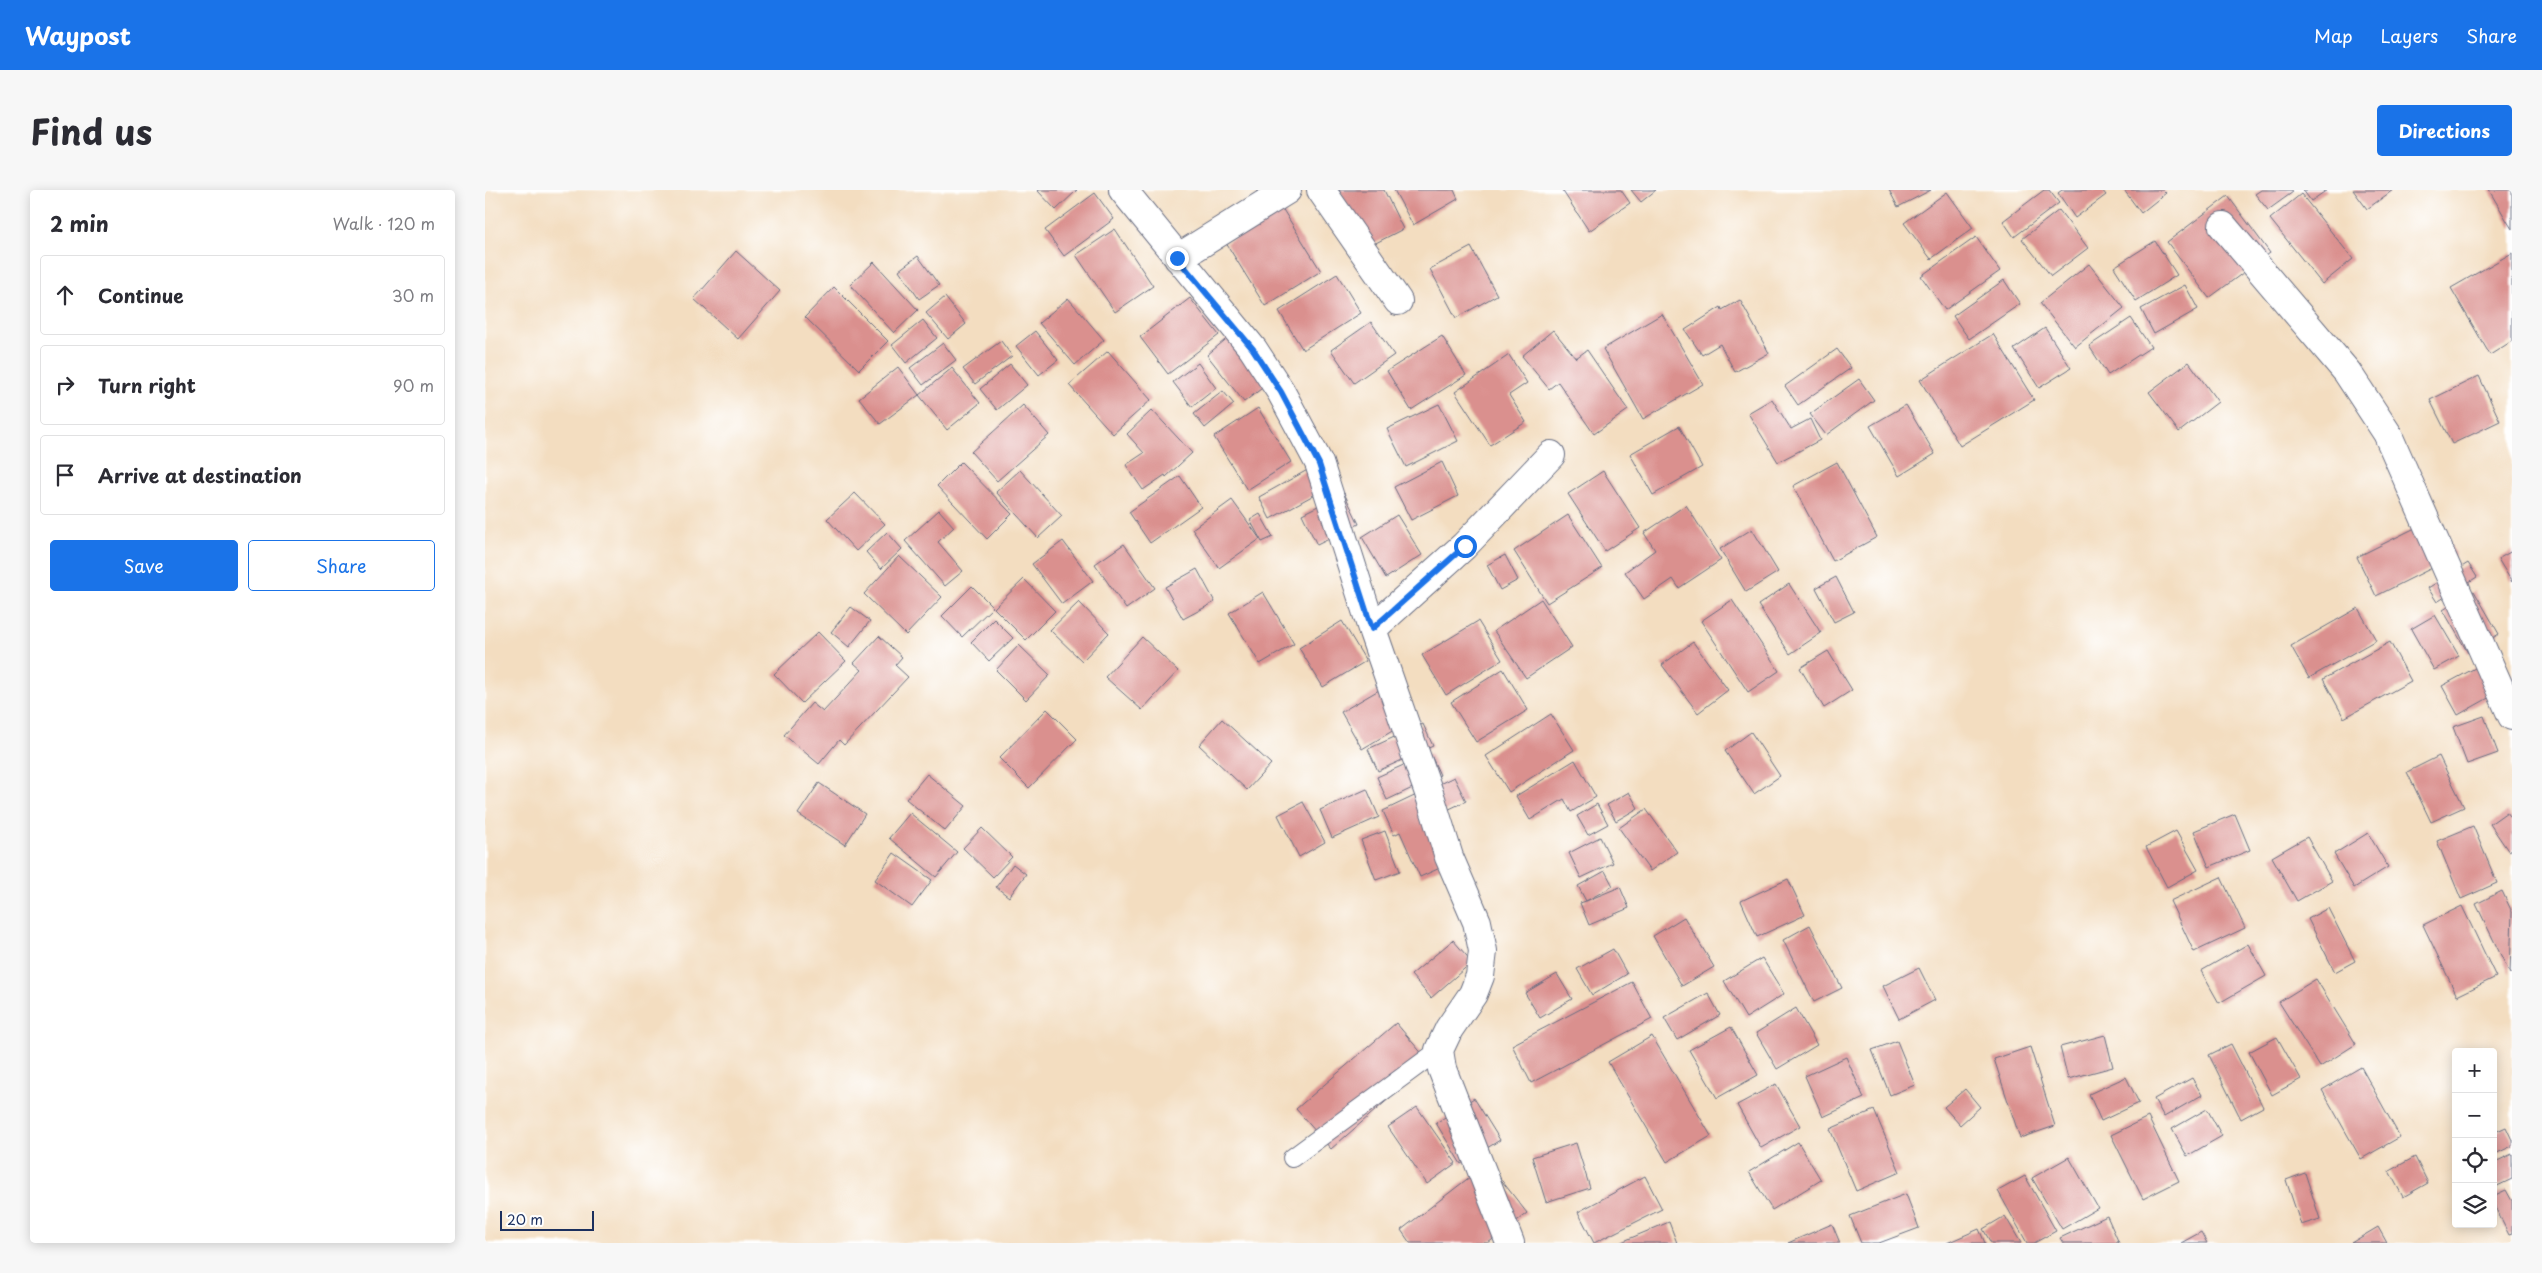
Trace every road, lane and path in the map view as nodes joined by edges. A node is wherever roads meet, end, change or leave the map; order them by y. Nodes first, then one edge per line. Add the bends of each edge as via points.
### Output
1 (1123, 190) edge
2 (1287, 190) edge
3 (1321, 190) edge
4 (2223, 226) dead end
5 (1177, 258) junction
6 (1398, 301) dead end
7 (1551, 455) dead end
8 (1372, 629) junction
9 (2512, 716) edge
10 (1439, 1050) junction
11 (1292, 1158) dead end
12 (1510, 1243) edge

1 - 5 street
2 - 5 street
3 - 6 street
4 - 9 street via 2347,372 2387,433
5 - 8 street via 1253,349 1281,392 1319,464
7 - 8 street via 1465,546
8 - 10 street via 1449,857 1477,922 1483,951 1480,976 1473,994
10 - 11 lane
10 - 12 street via 1445,1078

